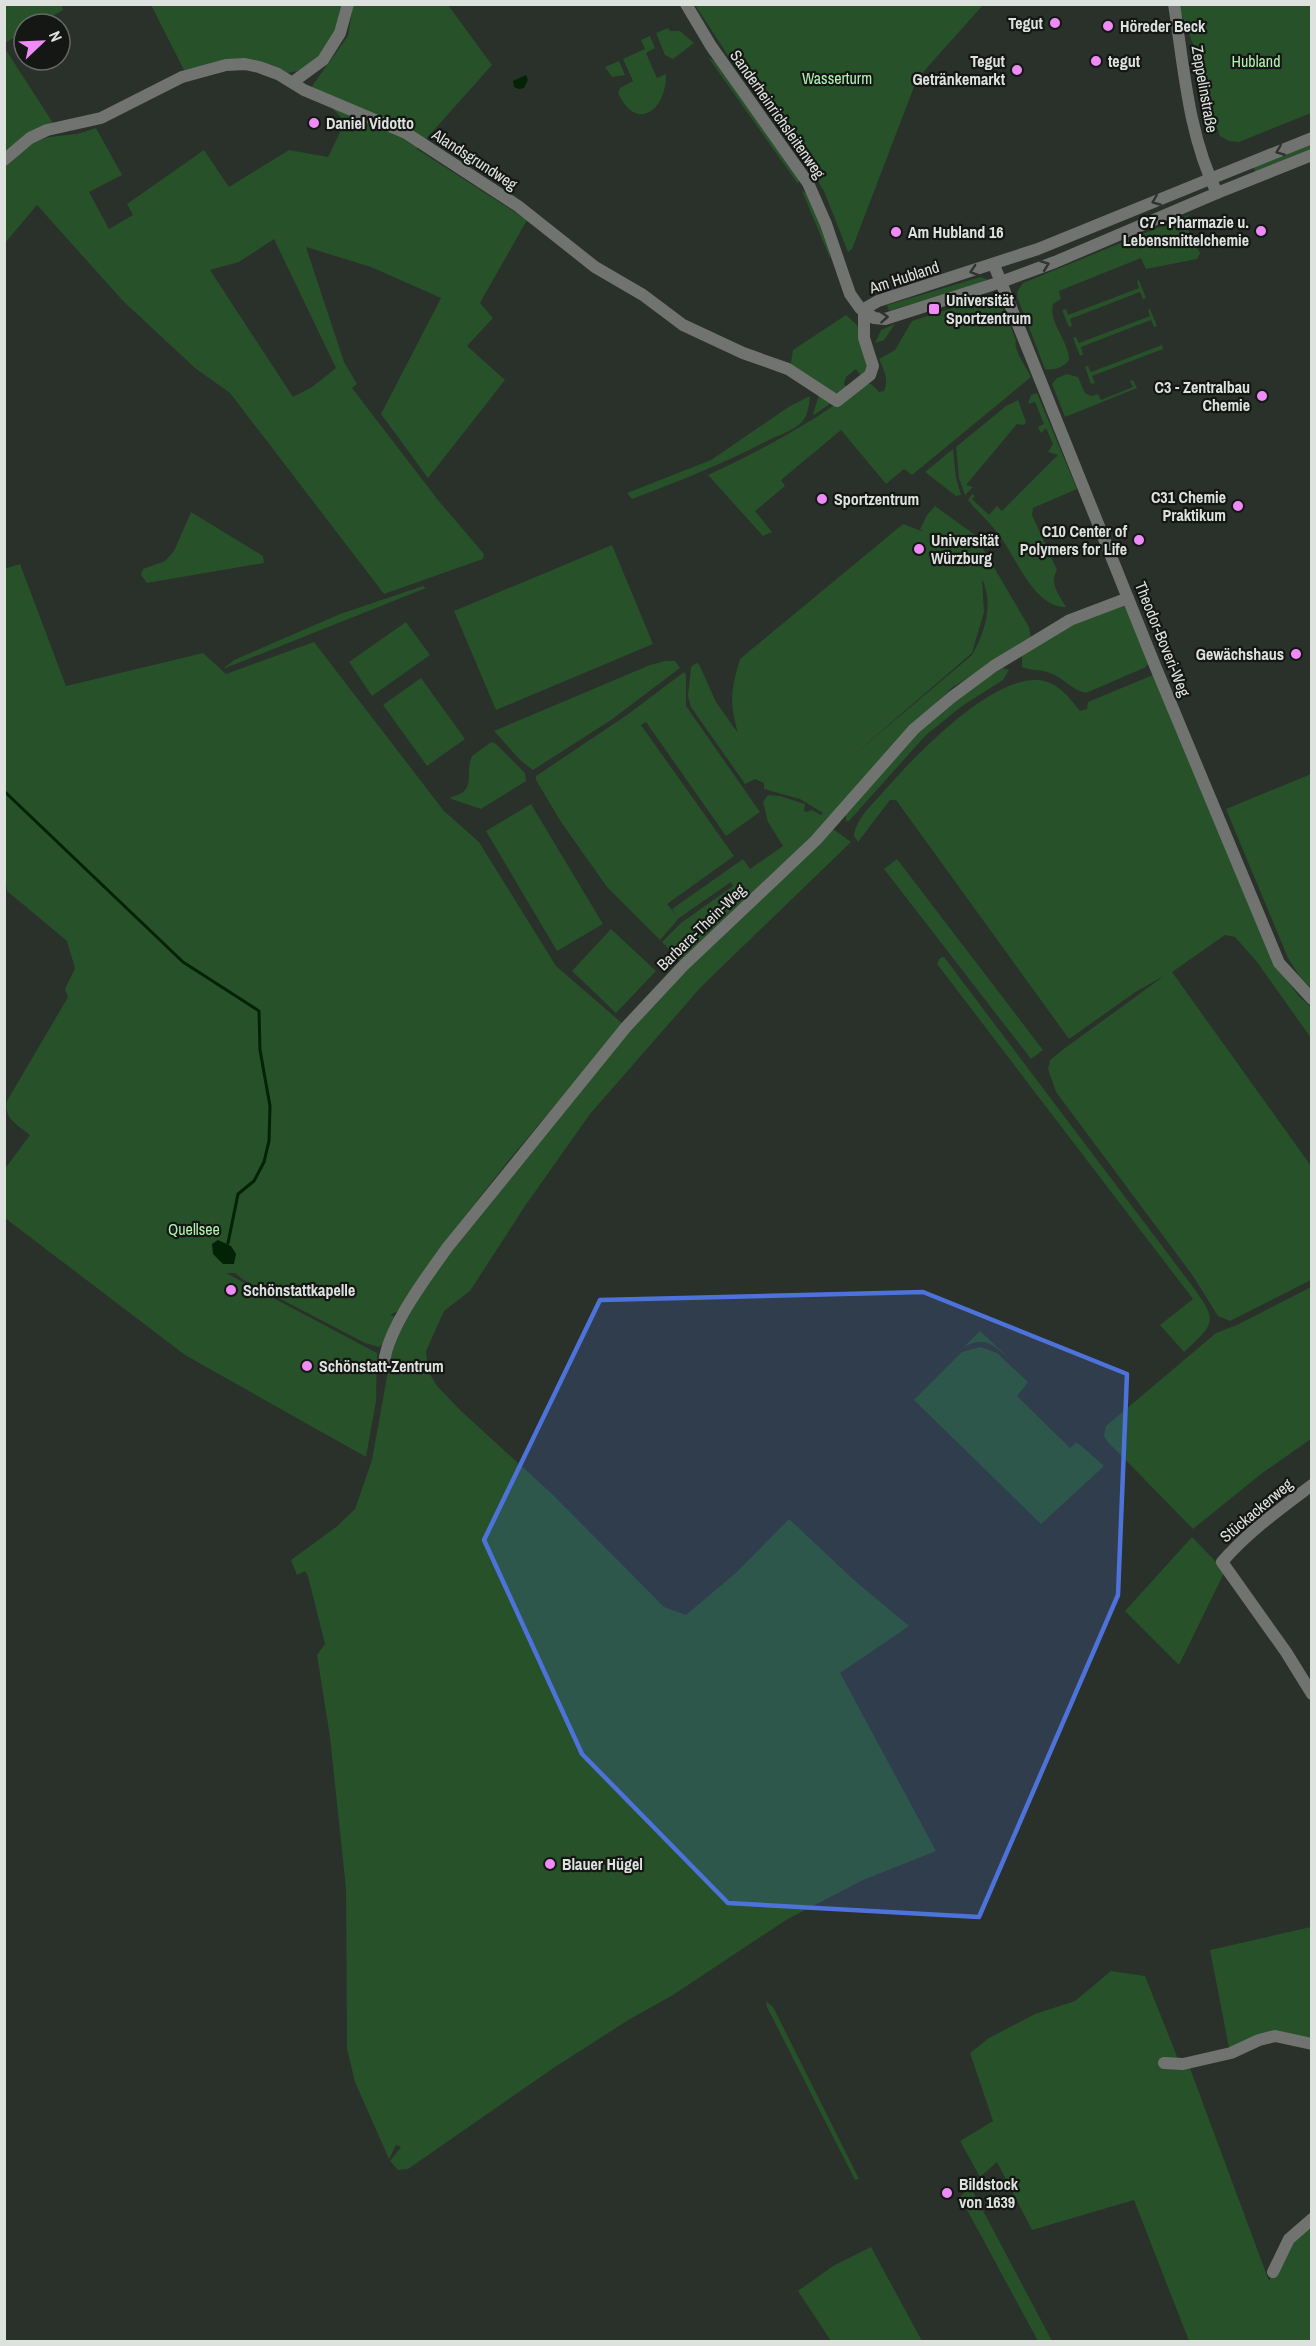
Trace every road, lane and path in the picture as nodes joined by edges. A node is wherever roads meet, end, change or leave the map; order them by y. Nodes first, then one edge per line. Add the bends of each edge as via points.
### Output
1 (348, 4) edge
2 (687, 4) edge
3 (1174, 4) edge
4 (293, 82) junction
5 (1311, 138) edge
6 (1311, 155) edge
7 (4, 160) edge
8 (1210, 179) junction
9 (1217, 193) junction
10 (994, 265) junction
11 (1001, 282) junction
12 (864, 309) junction
13 (1128, 598) junction
14 (1311, 999) edge
15 (384, 1368) dead end
16 (1311, 1485) edge
17 (1311, 1694) edge
18 (1311, 2044) edge
19 (1164, 2063) dead end
20 (1311, 2219) edge
21 (1273, 2272) dead end

1 - 4 street via 340,33 323,60
2 - 12 street, Sanderheinrichsleitenweg via 724,65 808,183 850,294
3 - 8 street, Zeppelinstraße via 1193,128
4 - 7 street, Alandsgrundweg via 245,64 207,68 101,118 47,130 30,138
4 - 12 street, Alandsgrundweg via 406,134 518,206 595,267 643,295 683,325 788,369 837,402 870,375 873,366 864,338
5 -> 8 street, Am Hubland
6 - 9 street, Am Hubland
8 - 9 street
8 -> 10 street, Am Hubland
11 -> 9 street, Am Hubland
10 - 11 street, Theodor-Boveri-Weg
10 -> 12 street, Am Hubland
12 -> 11 street, Am Hubland via 874,318 885,319
11 - 13 street, Theodor-Boveri-Weg
13 - 14 street, Theodor-Boveri-Weg via 1279,963
13 - 15 street, Barbara-Thein-Weg via 1070,620 951,697 914,729 816,840 683,966 626,1027 447,1248 401,1319 384,1352
16 - 17 street, Stückackerweg via 1276,1511 1222,1562
18 - 19 street via 1275,2036 1231,2053 1183,2064
20 - 21 street via 1289,2240

